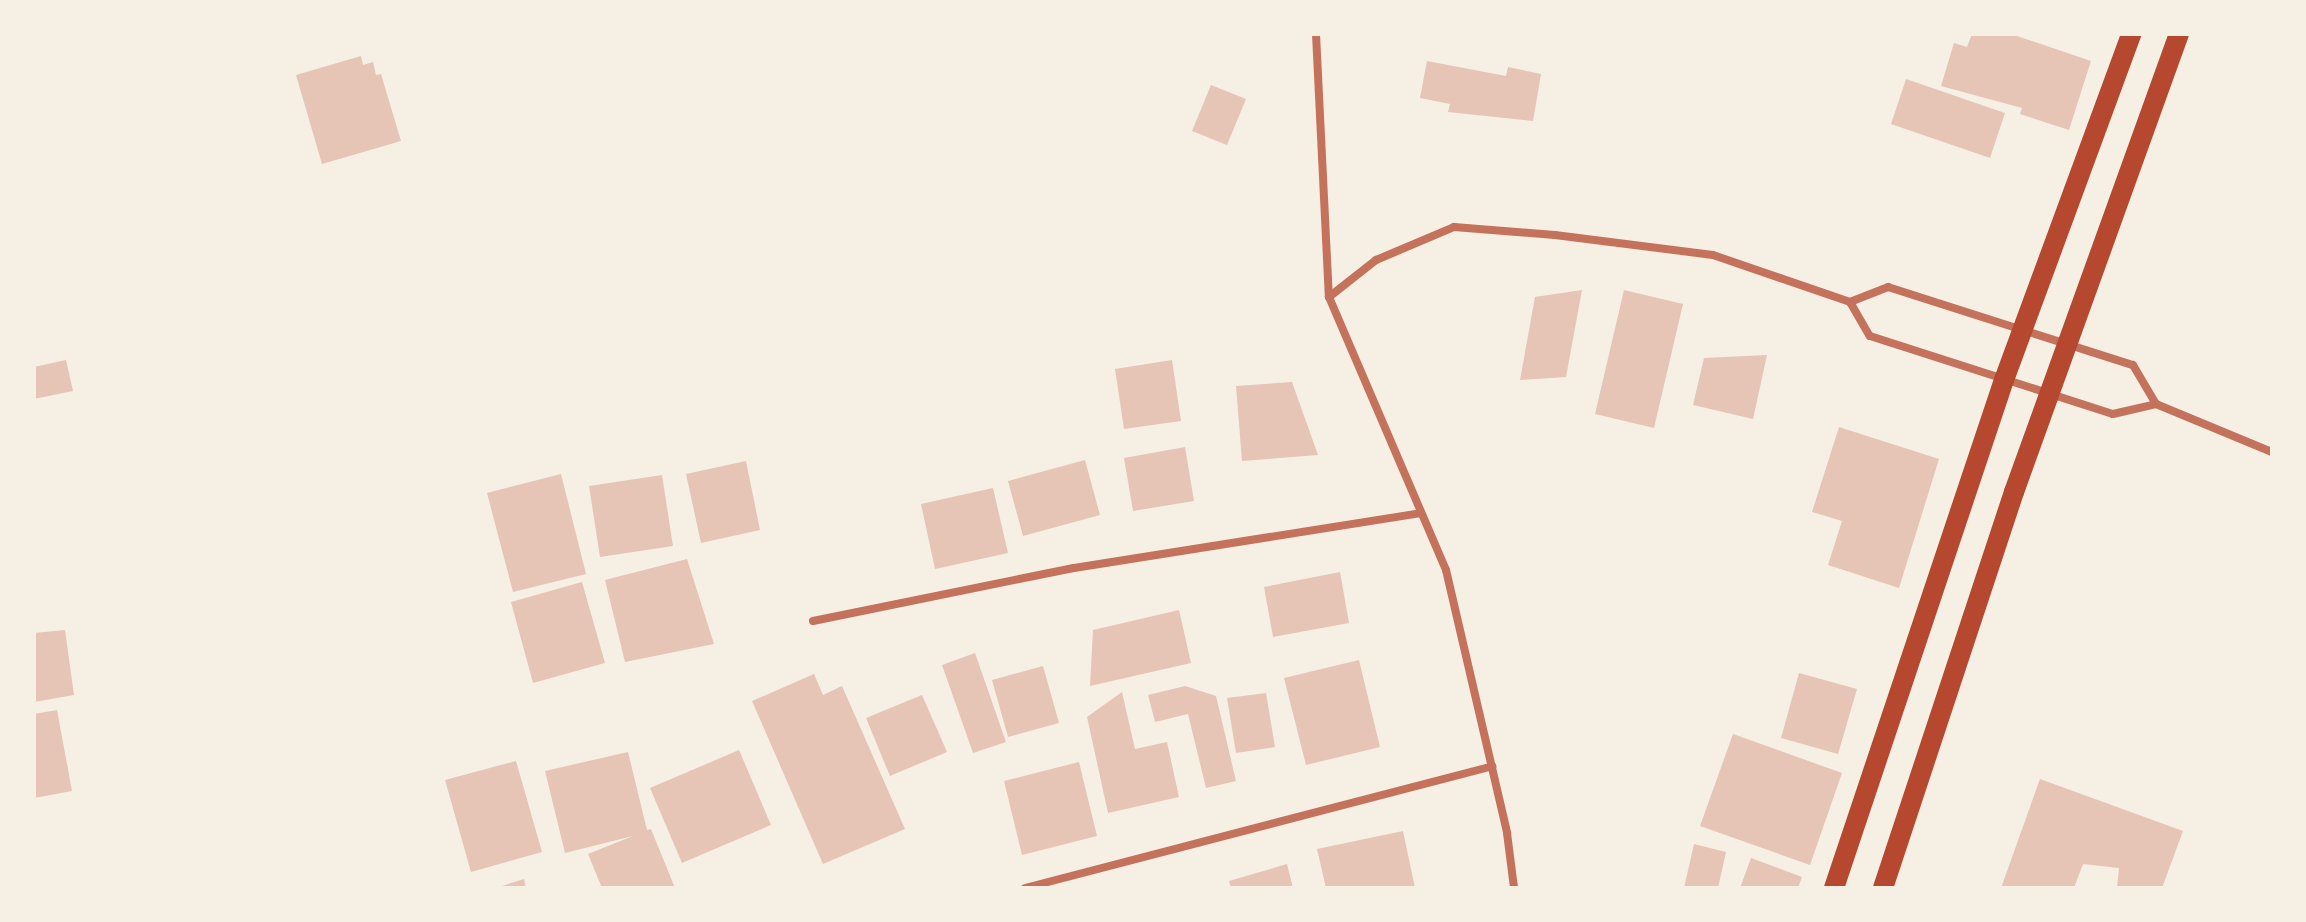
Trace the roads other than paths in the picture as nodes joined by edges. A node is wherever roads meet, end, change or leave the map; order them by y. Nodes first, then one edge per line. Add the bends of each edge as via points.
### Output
1 (1316, 34) edge
2 (2131, 34) edge
3 (2179, 34) edge
4 (1329, 297) junction
5 (1850, 302) junction
6 (2026, 327) junction
7 (2072, 342) junction
8 (2004, 380) junction
9 (2052, 398) junction
10 (2156, 404) junction
11 (2272, 452) edge
12 (1421, 513) junction
13 (813, 621) dead end
14 (1492, 766) junction
15 (1025, 888) edge
16 (1514, 888) edge
17 (1834, 888) edge
18 (1883, 888) edge

1 - 4 street
2 - 6 main road
3 - 7 main road
4 - 5 street via 1376,260 1454,227 1713,255
4 - 12 street
5 - 6 street via 1888,287
5 - 8 street via 1870,336
6 - 7 street
6 - 8 main road
7 - 9 main road
7 - 10 street via 2133,365
8 - 9 street
8 - 17 main road
9 - 10 street via 2113,414
9 - 18 main road via 2014,492
10 - 11 street
12 - 13 street via 1074,568
12 - 14 street via 1446,570
14 - 15 street
14 - 16 street

